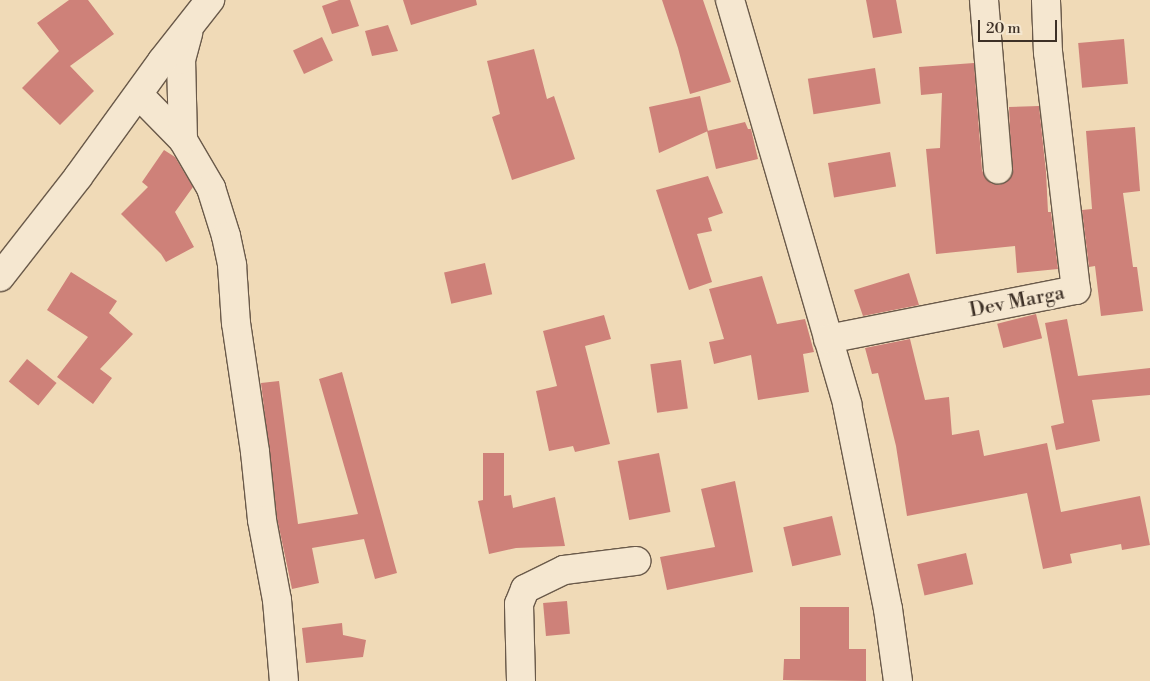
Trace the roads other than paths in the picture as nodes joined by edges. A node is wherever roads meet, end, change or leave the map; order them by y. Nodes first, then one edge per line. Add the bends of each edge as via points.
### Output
1 (210, 0) edge
2 (730, 0) edge
3 (984, 0) edge
4 (1046, 0) edge
5 (189, 30) junction
6 (139, 94) junction
7 (183, 140) junction
8 (998, 169) dead end
9 (0, 277) edge
10 (828, 339) junction
11 (636, 561) dead end
12 (284, 681) edge
13 (521, 681) edge
14 (898, 681) edge

1 - 5 street
2 - 10 street
3 - 8 street
4 - 10 street, Dev Marga via 1048,53 1076,290
5 - 6 street
5 - 7 street via 181,60
6 - 7 street
6 - 9 street
7 - 12 street via 211,188 232,265 236,323 262,520 277,600
10 - 14 street via 849,414 888,608
11 - 13 street via 564,570 525,589 519,604

